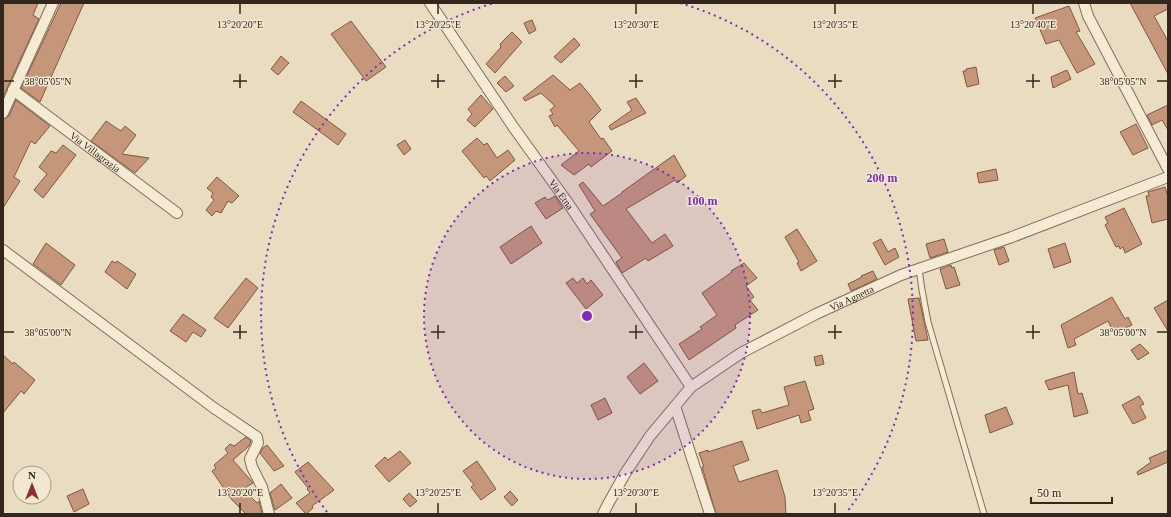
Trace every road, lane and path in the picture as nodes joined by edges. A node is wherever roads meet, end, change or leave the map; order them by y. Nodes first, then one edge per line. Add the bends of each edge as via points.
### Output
1 (53, 3) edge
2 (430, 3) edge
3 (1084, 3) edge
4 (13, 90) junction
5 (3, 113) edge
6 (1168, 169) edge
7 (1168, 177) edge
8 (177, 213) dead end
9 (3, 250) edge
10 (919, 269) junction
11 (691, 387) junction
12 (675, 406) junction
13 (269, 514) edge
14 (603, 514) edge
15 (710, 514) edge
16 (984, 514) edge

1 - 4 street
2 - 11 street, Via Etna
3 - 6 street via 1088,16
4 - 5 street
4 - 8 street, Via Villagrazia
7 - 10 street, Via Agnetta via 1012,237
9 - 13 street via 214,408 257,437 258,443 250,459 262,487
10 - 11 street, Via Agnetta via 816,314 741,352
10 - 16 lane via 928,322
11 - 12 street, Via Agnetta
12 - 14 street, Via Agnetta via 650,436 626,472
12 - 15 street

